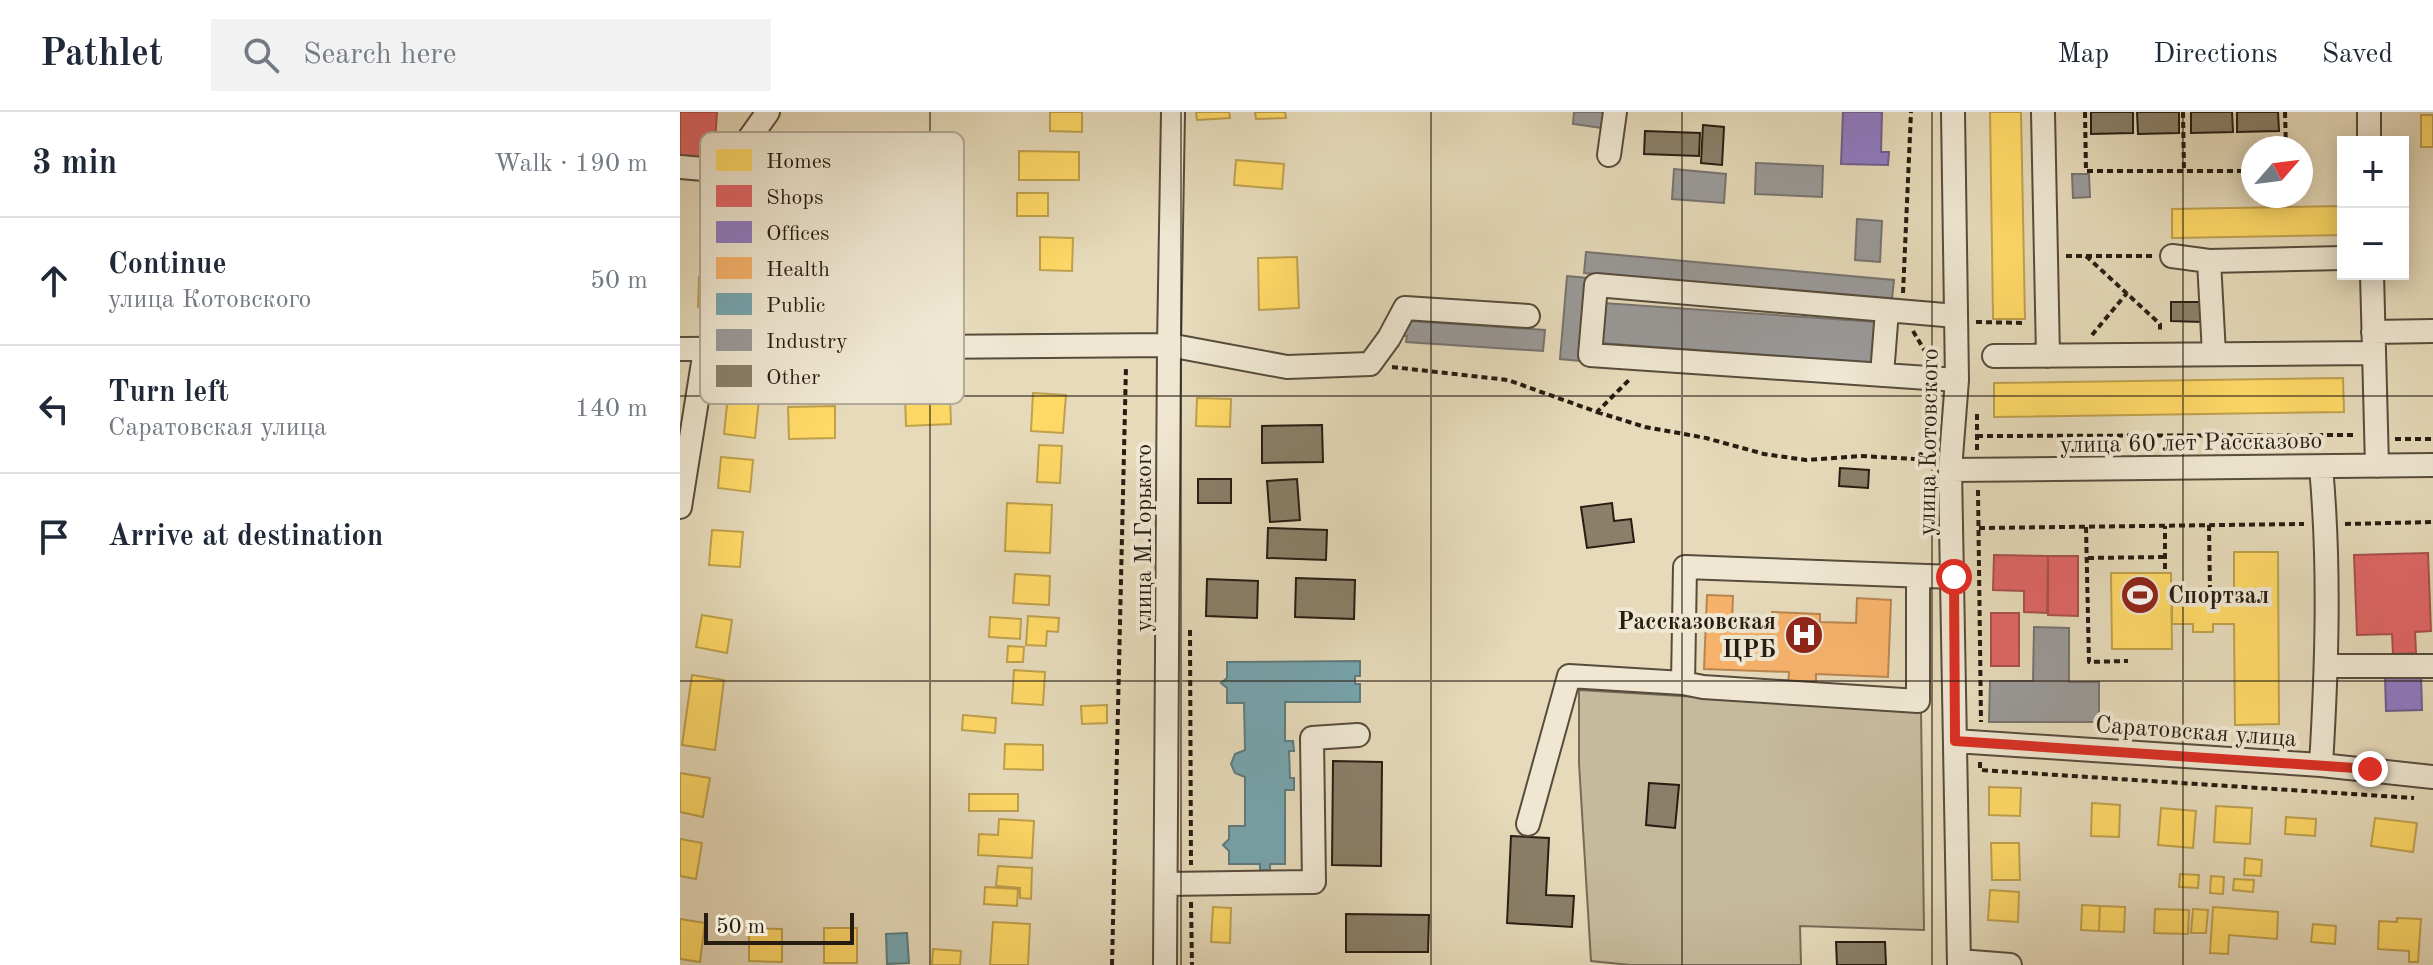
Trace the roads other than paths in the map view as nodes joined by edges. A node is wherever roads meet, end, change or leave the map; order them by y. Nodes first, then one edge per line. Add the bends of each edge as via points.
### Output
1 (768, 112) edge
2 (1173, 112) edge
3 (1615, 112) edge
4 (1953, 112) edge
5 (2043, 112) edge
6 (2369, 112) edge
7 (754, 132) edge
8 (2369, 136) edge
9 (1609, 155) dead end
10 (680, 167) edge
11 (700, 169) edge
12 (2172, 256) road end
13 (2337, 258) edge
14 (2209, 261) junction
15 (2372, 280) edge
16 (1894, 311) junction
17 (1528, 316) dead end
18 (1956, 316) junction
19 (2433, 331) edge
20 (2374, 342) junction
21 (1169, 345) junction
22 (964, 347) edge
23 (680, 349) edge
24 (700, 350) edge
25 (2214, 354) junction
26 (1994, 356) dead end
27 (2048, 356) junction
28 (1882, 375) junction
29 (1949, 379) junction
30 (700, 381) edge
31 (2433, 465) edge
32 (1951, 466) junction
33 (2377, 466) junction
34 (2321, 467) junction
35 (680, 507) edge
36 (1918, 576) junction
37 (1954, 577) junction
38 (2327, 666) junction
39 (2433, 666) edge
40 (1683, 683) junction
41 (1358, 735) dead end
42 (1955, 741) junction
43 (2321, 765) junction
44 (2433, 777) edge
45 (1528, 824) dead end
46 (1167, 884) junction
47 (1959, 963) edge
48 (1165, 965) edge
49 (2010, 965) edge

1 - 7 street
2 - 21 street, улица М.Горького
3 - 9 street
4 - 18 street, улица Котовского
5 - 27 street
6 - 8 street
10 - 11 street
12 - 14 street
13 - 14 street
14 - 25 street
15 - 20 street
16 - 18 street
16 - 28 street
16 - 28 street via 1596,285 1590,355
17 - 21 street via 1405,308 1370,364 1287,367
18 - 29 street, улица Котовского
19 - 20 street
20 - 25 street
20 - 33 street
21 - 22 street
21 - 46 street, улица М.Горького
23 - 24 street
25 - 27 street
26 - 27 street
28 - 29 street
29 - 32 street, улица Котовского
30 - 35 street
31 - 33 street, улица 60 лет Рассказово
32 - 34 street, улица 60 лет Рассказово
32 - 37 street, улица Котовского
33 - 34 street, улица 60 лет Рассказово
34 - 38 street
36 - 37 street
36 - 40 street via 1685,567
36 - 40 street via 1918,701
37 - 42 street, улица Котовского
38 - 39 street
38 - 43 street
40 - 45 street via 1569,676
41 - 46 street via 1312,738 1314,882
42 - 43 street, Саратовская улица
42 - 47 street, улица Котовского
43 - 44 street, Саратовская улица
46 - 48 street, улица М.Горького
47 - 49 street

